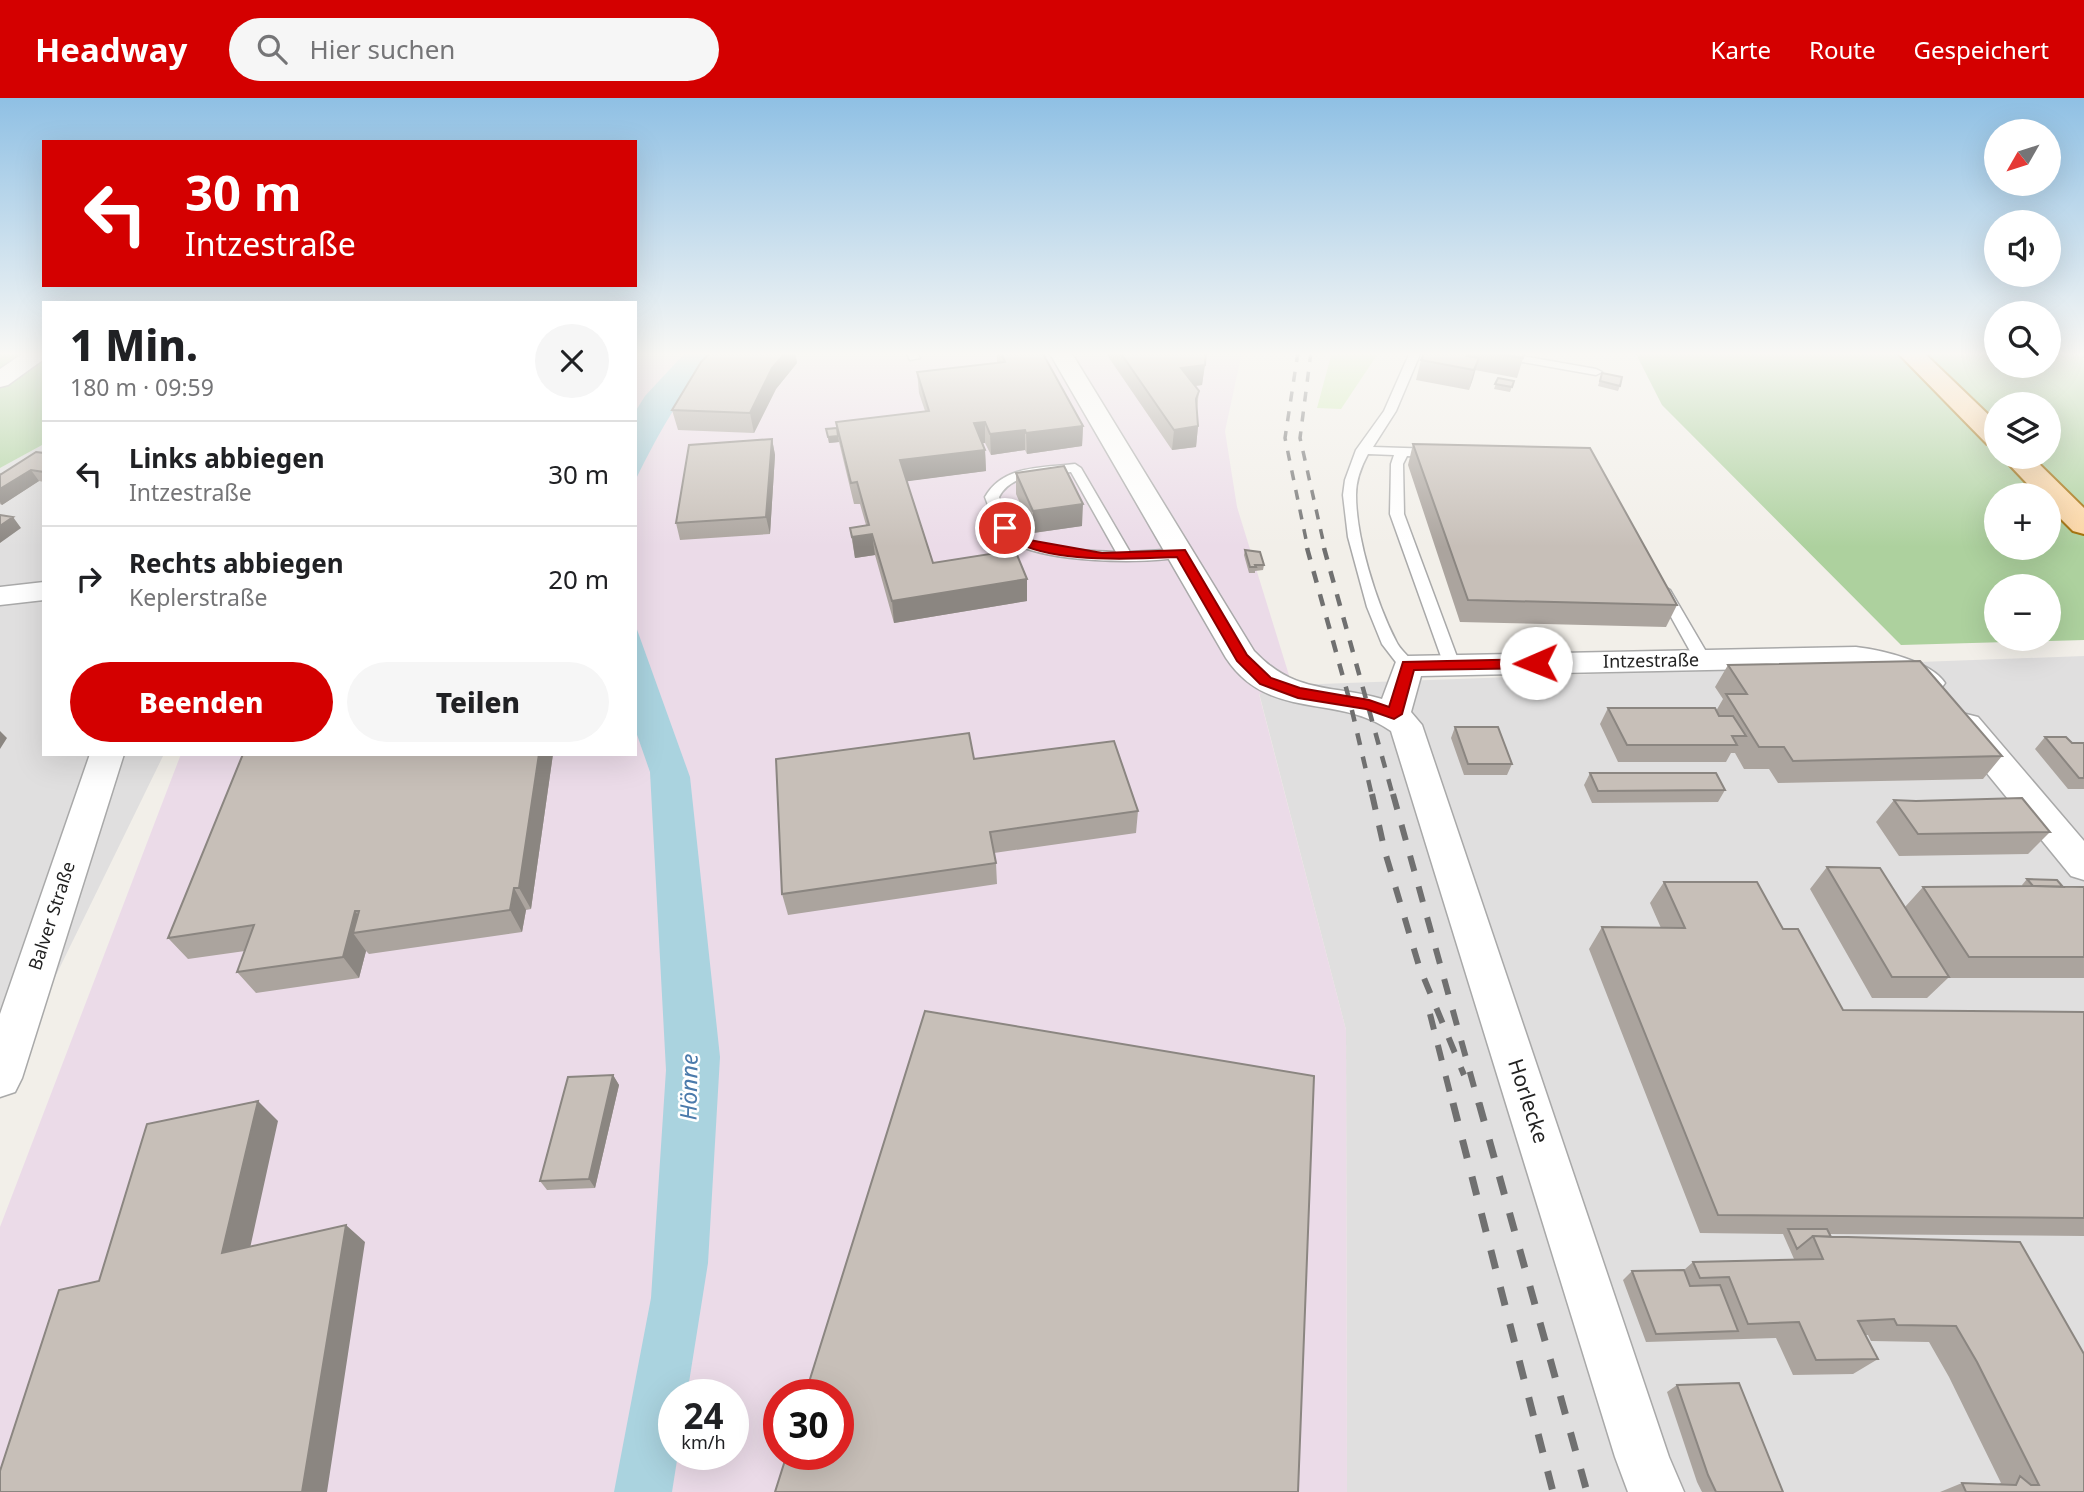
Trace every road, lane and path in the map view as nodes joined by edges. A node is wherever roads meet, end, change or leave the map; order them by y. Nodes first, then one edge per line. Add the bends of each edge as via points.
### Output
1 (1099, 417) edge
2 (1385, 417) edge
3 (1362, 450) junction
4 (1402, 452) junction
5 (1454, 454) edge
6 (2028, 469) edge
7 (2084, 525) edge
8 (1181, 553) junction
9 (1126, 558) junction
10 (1657, 579) edge
11 (42, 592) edge
12 (0, 596) edge
13 (1703, 660) junction
14 (1452, 665) junction
15 (1408, 666) junction
16 (1394, 714) junction
17 (106, 756) edge
18 (2084, 866) edge
19 (0, 1078) edge
20 (1656, 1492) edge

1 - 8 street
2 - 3 lane
3 - 4 lane
3 - 15 lane via 1350,482 1358,549 1389,643
4 - 5 lane
4 - 14 lane via 1397,464 1397,514
6 - 7 main road
8 - 9 lane
8 - 16 street via 1242,658 1266,681 1298,693
9 - 9 lane via 1059,550 1012,537 992,497 995,488 1020,475 1075,468
10 - 13 lane
11 - 12 street
13 - 14 street, Intzestraße
13 - 18 street, Intzestraße via 1856,657 1901,667 1933,685
14 - 15 street, Intzestraße
15 - 16 street
16 - 20 street, Horlecke via 1406,725
17 - 19 street, Balver Straße

